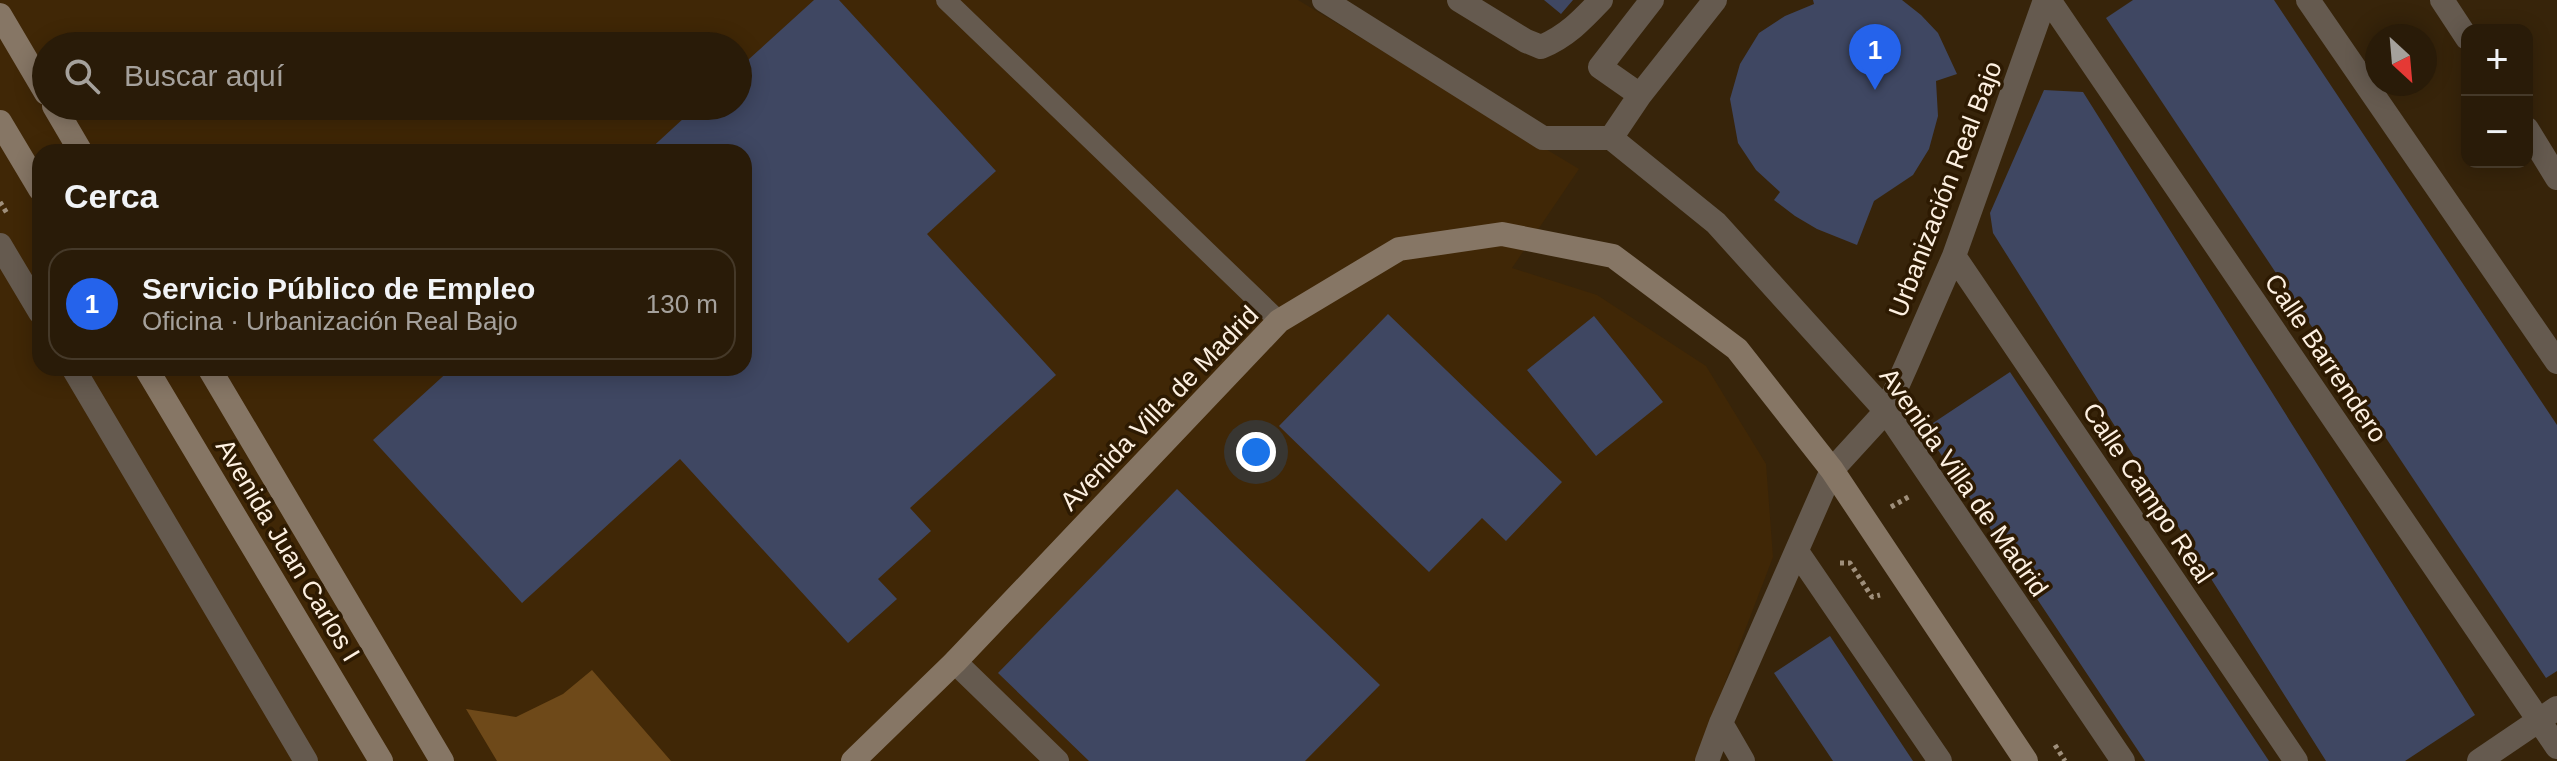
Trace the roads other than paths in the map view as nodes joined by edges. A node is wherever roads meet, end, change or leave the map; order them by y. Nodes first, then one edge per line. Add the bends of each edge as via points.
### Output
1 (946, 0) edge
2 (1324, 0) edge
3 (1459, 0) edge
4 (1601, 0) edge
5 (1652, 0) edge
6 (1715, 0) edge
7 (2047, 0) edge
8 (2308, 0) edge
9 (2442, 0) edge
10 (0, 15) edge
11 (2461, 29) edge
12 (32, 69) edge
13 (1640, 95) junction
14 (62, 120) edge
15 (0, 122) edge
16 (1611, 138) junction
17 (2533, 139) edge
18 (76, 144) edge
19 (32, 176) edge
20 (2557, 178) edge
21 (0, 245) edge
22 (1954, 256) junction
23 (32, 299) edge
24 (1279, 321) junction
25 (2557, 362) edge
26 (78, 376) edge
27 (151, 376) edge
28 (214, 376) edge
29 (1886, 411) junction
30 (1832, 470) junction
31 (1798, 553) junction
32 (955, 662) junction
33 (2548, 714) edge
34 (1721, 723) junction
35 (2557, 747) edge
36 (306, 761) edge
37 (381, 761) edge
38 (442, 761) edge
39 (853, 761) edge
40 (1057, 761) edge
41 (1707, 761) edge
42 (1743, 761) edge
43 (1940, 761) edge
44 (2026, 761) edge
45 (2123, 761) edge
46 (2296, 761) edge
47 (2479, 761) edge

1 - 24 lane
2 - 16 street via 1543,138
3 - 4 street via 1541,47 1576,27
5 - 13 street via 1600,67
6 - 13 street
7 - 22 street, Urbanización Real Bajo
7 - 33 street, Calle Barrendero
8 - 25 street
9 - 11 street
10 - 12 street
13 - 16 street
14 - 18 street
15 - 19 street
16 - 29 street, Avenida Villa de Madrid via 1716,223
17 - 20 street
21 - 23 street
22 - 29 street, Urbanización Real Bajo
22 - 46 street, Calle Campo Real
24 - 30 street, Avenida Villa de Madrid via 1399,249 1502,234 1613,256 1737,349
24 - 32 street, Avenida Villa de Madrid
26 - 36 street
27 - 37 street, Avenida Juan Carlos I
28 - 38 street, Avenida Juan Carlos I
29 - 30 street, Urbanización Real Bajo
29 - 45 street, Avenida Villa de Madrid
30 - 31 street
30 - 44 street, Avenida Villa de Madrid
31 - 34 street
31 - 43 street
32 - 39 street, Avenida Villa de Madrid
32 - 40 street
33 - 35 street, Calle Barrendero
33 - 47 street
34 - 41 street
34 - 42 street

